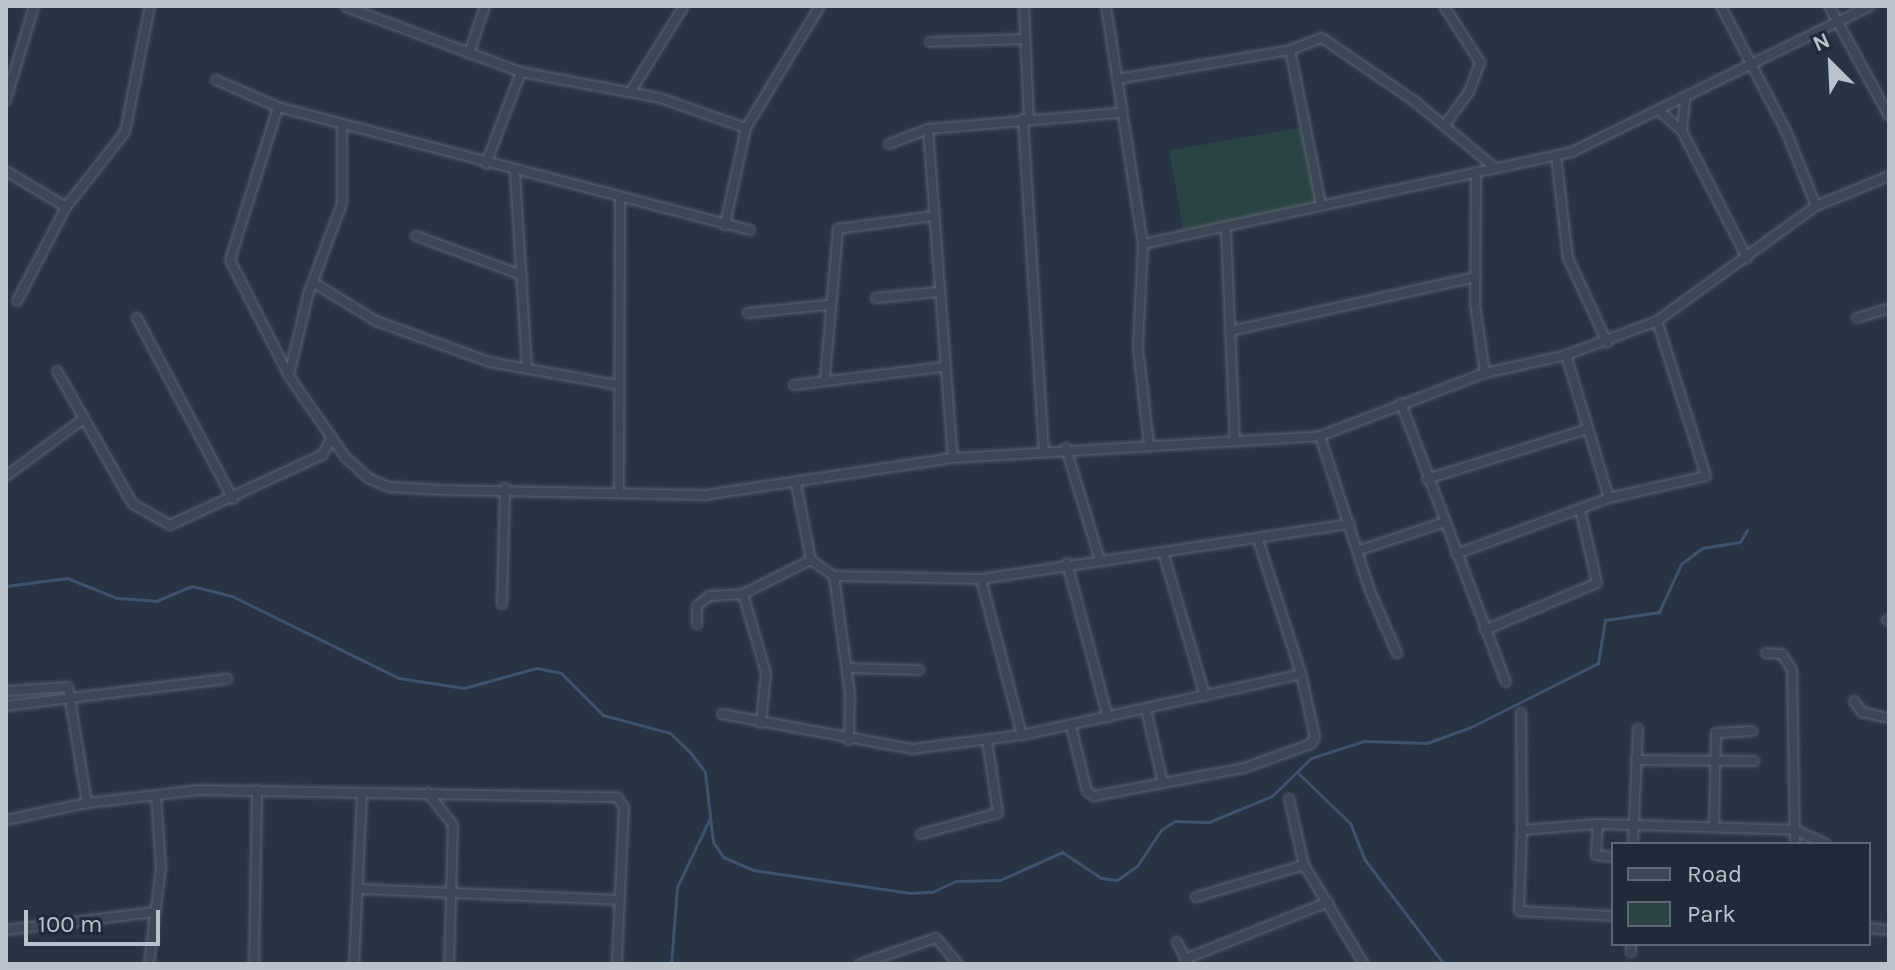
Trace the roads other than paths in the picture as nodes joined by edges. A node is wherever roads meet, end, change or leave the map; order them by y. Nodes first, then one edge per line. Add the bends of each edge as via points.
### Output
1 (34, 6) edge
2 (150, 6) edge
3 (485, 6) edge
4 (684, 6) edge
5 (820, 6) edge
6 (1024, 6) edge
7 (1106, 6) edge
8 (1444, 6) edge
9 (1721, 6) edge
10 (1829, 6) edge
11 (1870, 6) edge
12 (346, 7) edge
13 (1840, 23) junction
14 (1024, 39) junction
15 (930, 42) dead end
16 (1290, 50) junction
17 (469, 54) junction
18 (1753, 68) junction
19 (521, 72) junction
20 (1117, 79) junction
21 (216, 80) dead end
22 (631, 91) junction
23 (6, 100) edge
24 (1685, 100) junction
25 (278, 107) junction
26 (1120, 113) junction
27 (1662, 113) junction
28 (1889, 116) edge
29 (1026, 119) junction
30 (342, 124) junction
31 (1444, 126) junction
32 (746, 128) junction
33 (928, 129) junction
34 (1682, 131) junction
35 (889, 144) dead end
36 (1556, 155) junction
37 (486, 164) junction
38 (1494, 167) junction
39 (6, 171) edge
40 (1476, 172) junction
41 (515, 173) junction
42 (1889, 176) edge
43 (620, 200) junction
44 (1321, 204) junction
45 (1816, 206) junction
46 (66, 207) junction
47 (933, 216) junction
48 (725, 225) junction
49 (1226, 229) junction
50 (750, 230) dead end
51 (416, 236) dead end
52 (1143, 244) junction
53 (1747, 258) junction
54 (522, 275) junction
55 (1476, 277) junction
56 (314, 283) junction
57 (937, 292) junction
58 (876, 298) dead end
59 (17, 301) dead end
60 (827, 305) junction
61 (1889, 308) edge
62 (748, 313) dead end
63 (137, 318) dead end
64 (1857, 318) dead end
65 (1657, 321) junction
66 (1230, 331) junction
67 (1607, 342) junction
68 (1566, 355) junction
69 (942, 367) junction
70 (527, 369) junction
71 (57, 371) dead end
72 (1485, 373) junction
73 (289, 376) junction
74 (825, 378) junction
75 (618, 385) junction
76 (794, 385) dead end
77 (1401, 403) junction
78 (82, 420) junction
79 (1588, 429) junction
80 (1320, 436) junction
81 (332, 438) junction
82 (1235, 442) junction
83 (1149, 445) junction
84 (1066, 448) junction
85 (1044, 450) junction
86 (953, 458) junction
87 (6, 476) edge
88 (1427, 479) junction
89 (796, 483) junction
90 (505, 488) junction
91 (619, 492) junction
92 (1609, 498) junction
93 (233, 499) junction
94 (1580, 509) junction
95 (1442, 523) junction
96 (1350, 524) junction
97 (1258, 539) junction
98 (1360, 550) junction
99 (1163, 552) junction
100 (1456, 554) junction
101 (1099, 557) junction
102 (811, 560) junction
103 (1067, 563) junction
104 (834, 576) junction
105 (981, 579) junction
106 (743, 594) junction
107 (502, 604) dead end
108 (697, 624) dead end
109 (1485, 630) junction
110 (1397, 653) dead end
111 (1766, 653) dead end
112 (847, 668) junction
113 (919, 670) dead end
114 (1301, 674) junction
115 (227, 679) dead end
116 (1506, 682) dead end
117 (6, 691) edge
118 (74, 696) junction
119 (1205, 696) junction
120 (1854, 701) dead end
121 (6, 706) edge
122 (1146, 709) junction
123 (1521, 713) dead end
124 (722, 714) dead end
125 (1108, 718) junction
126 (1889, 718) edge
127 (761, 723) junction
128 (1071, 726) junction
129 (1638, 729) dead end
130 (1752, 731) dead end
131 (1022, 735) junction
132 (849, 740) junction
133 (987, 740) junction
134 (1636, 760) junction
135 (1715, 761) junction
136 (1754, 761) dead end
137 (1162, 779) junction
138 (257, 790) junction
139 (427, 792) junction
140 (362, 793) junction
141 (156, 796) junction
142 (1289, 799) dead end
143 (87, 803) junction
144 (6, 820) edge
145 (1598, 824) junction
146 (1636, 825) junction
147 (1714, 827) junction
148 (1522, 830) junction
149 (1795, 830) junction
150 (921, 834) dead end
151 (1633, 842) edge
152 (1795, 842) edge
153 (1822, 842) edge
154 (1611, 857) edge
155 (1304, 865) junction
156 (358, 889) junction
157 (451, 890) junction
158 (1196, 897) dead end
159 (617, 900) junction
160 (1328, 902) junction
161 (155, 912) junction
162 (1611, 916) edge
163 (6, 930) edge
164 (1177, 942) dead end
165 (1187, 961) edge
166 (149, 964) edge
167 (254, 964) edge
168 (354, 964) edge
169 (449, 964) edge
170 (617, 964) edge
171 (860, 964) edge
172 (958, 964) edge
173 (1364, 964) edge

1 - 23 street
2 - 46 street via 125,132
3 - 17 street
4 - 22 street
5 - 32 street
6 - 14 street
7 - 20 street
8 - 31 street via 1480,62 1469,92
9 - 18 street
10 - 13 street
11 - 13 street
12 - 17 street
13 - 18 street
13 - 28 street
14 - 15 street
14 - 29 street
16 - 20 street
16 - 31 street via 1322,38
16 - 44 street
17 - 19 street
18 - 24 street
18 - 45 street
19 - 22 street
19 - 37 street
20 - 26 street
21 - 25 street
22 - 32 street
24 - 27 street
24 - 34 street
25 - 30 street
25 - 73 street via 230,260
26 - 29 street
26 - 52 street
27 - 34 street
27 - 36 street
29 - 33 street
29 - 85 street
30 - 37 street
30 - 56 street via 342,203
31 - 38 street
32 - 48 street
33 - 35 street
33 - 47 street
34 - 53 street
36 - 38 street
36 - 67 street via 1568,258
37 - 41 street
38 - 40 street
39 - 46 street
40 - 44 street
40 - 55 street
41 - 43 street
41 - 54 street
42 - 45 street
43 - 48 street
43 - 75 street
44 - 49 street
45 - 53 street
46 - 59 street
47 - 57 street
47 - 60 street via 838,229
48 - 50 street
49 - 52 street
49 - 66 street
51 - 54 street
52 - 83 street via 1138,348
53 - 65 street
54 - 70 street
55 - 66 street
55 - 72 street
56 - 70 street via 376,321 489,362
56 - 73 street
57 - 58 street
57 - 69 street
60 - 62 street
60 - 74 street
61 - 64 street
63 - 93 street
65 - 67 street
65 - 92 street via 1706,476
66 - 82 street
67 - 68 street
68 - 72 street
68 - 79 street
69 - 74 street
69 - 86 street
70 - 75 street
71 - 78 street
72 - 77 street
73 - 81 street
74 - 76 street
75 - 91 street
77 - 80 street
77 - 88 street
78 - 87 street
78 - 93 street via 133,504 150,518 170,525 188,521
79 - 88 street
79 - 92 street
80 - 82 street
80 - 96 street
81 - 90 street via 368,478 389,487
81 - 93 street via 322,455
82 - 83 street
83 - 84 street
84 - 85 street
84 - 101 street
85 - 86 street
86 - 89 street
88 - 95 street
89 - 91 street via 705,495
89 - 102 street
90 - 91 street
90 - 107 street
92 - 94 street
94 - 100 street
94 - 109 street via 1599,568 1597,583
95 - 98 street
95 - 100 street
96 - 97 street
96 - 98 street
97 - 99 street
97 - 114 street
98 - 110 street
99 - 101 street
99 - 119 street
100 - 109 street
101 - 103 street
102 - 104 street
102 - 106 street
103 - 105 street
103 - 125 street
104 - 105 street
104 - 112 street
105 - 131 street
106 - 108 street via 709,596 697,606
106 - 127 street via 766,673
109 - 116 street
111 - 149 street via 1782,654 1792,670
112 - 113 street
112 - 132 street
114 - 119 street
114 - 137 street via 1315,737 1311,744 1244,768
115 - 118 street
117 - 118 street via 64,684
118 - 121 street
118 - 143 street
119 - 122 street
120 - 126 street via 1862,712
122 - 125 street
122 - 137 street
123 - 148 street
124 - 127 street
125 - 128 street
127 - 132 street
128 - 131 street
128 - 137 street via 1089,795
129 - 134 street
130 - 135 street via 1717,731
131 - 133 street
132 - 133 street via 912,749
133 - 150 street via 998,813
134 - 135 street
134 - 146 street
135 - 136 street
135 - 147 street
138 - 140 street
138 - 141 street
138 - 167 street
139 - 140 street
139 - 157 street via 451,815
139 - 159 street via 623,801
140 - 156 street
141 - 143 street
141 - 161 street via 161,867
142 - 155 street
143 - 144 street
145 - 146 street
145 - 148 street
145 - 154 street via 1596,855
146 - 147 street
146 - 151 street
147 - 149 street
148 - 162 street via 1519,911
149 - 152 street
149 - 153 street
155 - 158 street
155 - 160 street
156 - 157 street
156 - 168 street
157 - 159 street
157 - 169 street
159 - 170 street
160 - 165 street
160 - 173 street
161 - 163 street
161 - 166 street
164 - 165 street
171 - 172 street via 936,938

